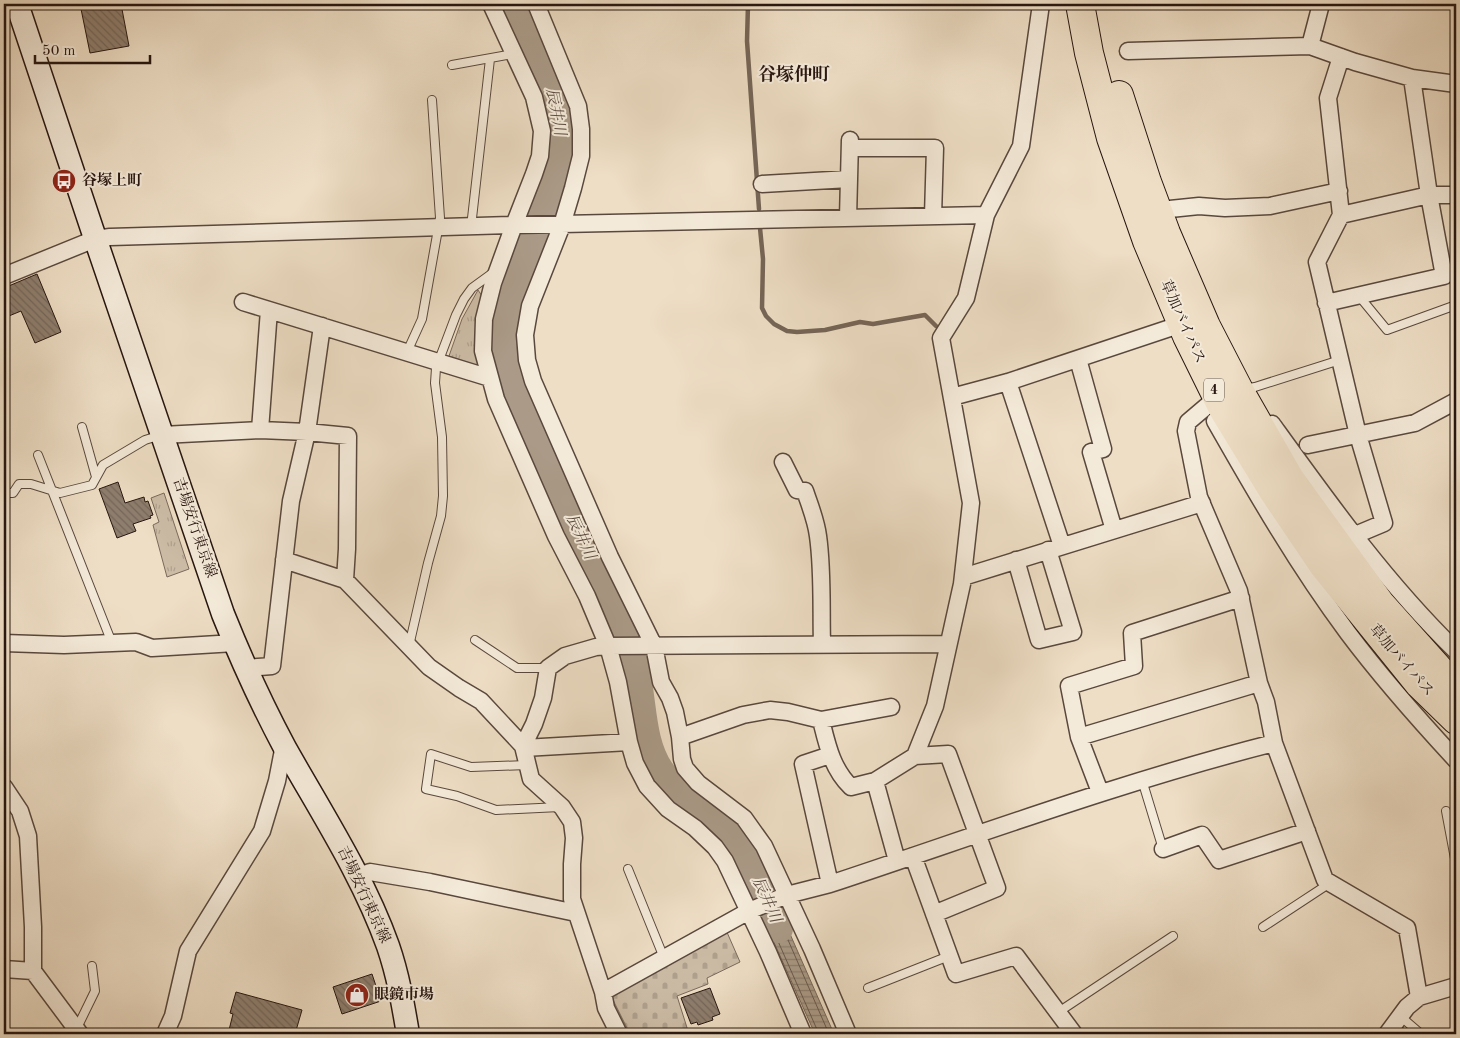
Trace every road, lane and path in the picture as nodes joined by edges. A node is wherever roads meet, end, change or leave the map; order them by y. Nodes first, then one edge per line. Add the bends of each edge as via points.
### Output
1 (17, 4) edge
2 (491, 4) edge
3 (536, 4) edge
4 (1041, 4) edge
5 (1080, 4) edge
6 (1098, 4) edge
7 (1321, 4) edge
8 (1310, 46) junction
9 (1128, 52) dead end
10 (513, 54) junction
11 (1340, 57) junction
12 (490, 59) junction
13 (452, 65) dead end
14 (1412, 78) junction
15 (1456, 84) edge
16 (432, 100) dead end
17 (849, 179) junction
18 (762, 184) dead end
19 (1339, 191) junction
20 (1429, 195) junction
21 (1456, 195) edge
22 (1170, 209) dead end
23 (986, 214) junction
24 (1341, 215) junction
25 (933, 216) junction
26 (848, 218) junction
27 (517, 225) junction
28 (557, 225) junction
29 (471, 226) junction
30 (438, 227) junction
31 (95, 239) junction
32 (499, 268) junction
33 (4, 276) edge
34 (1359, 296) junction
35 (243, 302) dead end
36 (1326, 303) junction
37 (1456, 305) edge
38 (269, 310) junction
39 (322, 326) junction
40 (1184, 330) junction
41 (407, 352) junction
42 (1078, 359) junction
43 (1340, 360) junction
44 (437, 362) junction
45 (490, 378) junction
46 (1008, 382) junction
47 (1239, 390) junction
48 (952, 397) junction
49 (1456, 401) edge
50 (1208, 405) junction
51 (82, 427) dead end
52 (260, 430) junction
53 (307, 432) junction
54 (162, 435) junction
55 (1358, 435) junction
56 (1308, 445) dead end
57 (38, 455) dead end
58 (783, 462) dead end
59 (96, 477) junction
60 (51, 490) junction
61 (4, 493) edge
62 (1202, 503) junction
63 (1114, 530) junction
64 (1353, 536) junction
65 (1055, 548) junction
66 (284, 560) junction
67 (1016, 560) junction
68 (963, 577) junction
69 (345, 580) junction
70 (1241, 598) junction
71 (475, 640) dead end
72 (4, 642) edge
73 (112, 643) junction
74 (235, 643) junction
75 (948, 644) junction
76 (822, 645) junction
77 (409, 646) junction
78 (612, 646) junction
79 (648, 646) junction
80 (1456, 651) edge
81 (246, 668) junction
82 (548, 668) junction
83 (1259, 683) junction
84 (1456, 688) edge
85 (891, 706) dead end
86 (821, 720) junction
87 (1440, 724) edge
88 (680, 737) junction
89 (1079, 737) junction
90 (629, 742) junction
91 (1274, 743) junction
92 (284, 745) junction
93 (524, 747) junction
94 (830, 755) junction
95 (915, 756) junction
96 (1456, 760) edge
97 (528, 765) junction
98 (1142, 780) junction
99 (875, 781) junction
100 (4, 787) edge
101 (1100, 792) junction
102 (562, 807) junction
103 (1446, 811) dead end
104 (1307, 831) junction
105 (978, 834) junction
106 (1163, 849) joint
107 (913, 856) junction
108 (897, 861) junction
109 (1456, 864) edge
110 (628, 868) dead end
111 (358, 876) junction
112 (1330, 883) junction
113 (830, 884) junction
114 (784, 896) junction
115 (751, 911) junction
116 (576, 913) junction
117 (934, 914) junction
118 (1262, 927) dead end
119 (1173, 936) dead end
120 (949, 956) junction
121 (664, 958) junction
122 (92, 966) dead end
123 (4, 969) edge
124 (33, 972) junction
125 (1456, 986) edge
126 (868, 988) dead end
127 (603, 992) junction
128 (1419, 998) junction
129 (1058, 1012) junction
130 (1400, 1016) junction
131 (78, 1032) edge
132 (165, 1034) edge
133 (408, 1034) edge
134 (619, 1034) edge
135 (803, 1034) edge
136 (848, 1034) edge
137 (1074, 1034) edge
138 (1387, 1034) edge
139 (1421, 1034) edge

1 - 31 main road, 吉場安行東京線
2 - 10 street
3 - 28 street via 578,106 581,129 581,156
4 - 23 street via 1021,146
5 - 40 highway, 草加バイパス / 4 via 1089,53 1112,138 1147,241
6 - 47 highway, 草加バイパス / 4 via 1118,93 1147,182 1206,326
7 - 8 street
8 - 9 street
8 - 11 street
10 - 12 lane
10 - 27 street via 534,97 542,131 540,156
11 - 14 street
11 - 19 street via 1328,98
12 - 13 lane
12 - 29 lane
14 - 15 street
14 - 20 street
16 - 30 lane
17 - 18 street
17 - 25 street via 850,144 935,148
17 - 26 street
19 - 22 street via 1270,206
19 - 24 street
20 - 21 street
20 - 24 street
20 - 34 street via 1444,276
23 - 25 street
23 - 48 street via 966,298 941,338
24 - 36 street via 1317,262
25 - 26 street
26 - 28 street
27 - 28 street
27 - 29 street
27 - 32 street
28 - 79 street via 530,306 525,335 528,360 533,381
29 - 30 street
30 - 31 street
30 - 41 lane via 422,319
31 - 33 street
31 - 54 main road, 吉場安行東京線
32 - 44 lane via 472,288 464,299
32 - 45 street via 484,319 484,351
34 - 36 street
34 - 37 lane via 1387,330
35 - 38 street
36 - 43 street
38 - 39 street
38 - 52 street
39 - 41 street
39 - 53 street
40 - 42 street
40 - 50 street
40 - 87 highway, 草加バイパス / 4 via 1223,410 1273,491 1323,565 1419,684
41 - 44 street
42 - 46 street
42 - 63 street via 1103,449 1091,452
43 - 47 lane
43 - 55 street
44 - 45 street
44 - 77 lane via 435,383 442,438 441,516
45 - 78 street via 496,399 552,526
46 - 48 street
46 - 65 street
47 - 64 street via 1269,420
47 - 84 highway, 草加バイパス / 4 via 1290,479 1380,603
48 - 68 street via 971,503
49 - 55 street via 1415,423
50 - 62 street via 1188,422 1186,431
50 - 87 street via 1259,499 1343,626 1401,698
51 - 59 lane
52 - 53 street
52 - 54 street
53 - 66 street via 291,501
53 - 69 street via 348,436
54 - 59 lane via 144,440 103,465
54 - 74 main road, 吉場安行東京線
55 - 56 street
55 - 64 street via 1384,523
57 - 60 lane
58 - 76 street via 798,490 805,491 814,515 820,565
59 - 60 lane via 92,485 60,493
60 - 61 lane via 19,484 12,493
60 - 73 lane
62 - 63 street
62 - 70 street
63 - 65 street
64 - 80 street
65 - 67 street
65 - 67 street via 1074,632 1039,640
66 - 69 street
66 - 81 street via 272,666
67 - 68 street
68 - 75 street
69 - 77 street
70 - 83 street
70 - 89 street via 1132,633 1134,666 1069,686
71 - 82 lane via 517,668
72 - 73 street
73 - 74 street via 136,642 152,648
74 - 81 main road, 吉場安行東京線
75 - 76 street
75 - 95 street via 935,706
76 - 79 street
77 - 93 street via 429,667 480,701
78 - 79 street
78 - 82 street via 565,656
78 - 90 street
79 - 88 street via 670,698
81 - 92 main road, 吉場安行東京線
82 - 93 street via 543,698
83 - 89 street
83 - 91 street
85 - 86 street
86 - 88 street via 770,710 743,715
86 - 94 street
87 - 96 street
88 - 114 street via 685,768 698,783 744,818 764,846
89 - 101 street
90 - 93 street
90 - 115 street via 647,786 668,809 715,847
91 - 98 street
91 - 104 street
92 - 111 main road, 吉場安行東京線
92 - 132 street via 262,831 188,951 173,1016
93 - 97 street
94 - 99 street via 841,778 851,787
94 - 113 street via 803,764
95 - 99 street
95 - 105 street via 948,754
97 - 102 street via 530,779
97 - 102 lane via 471,767 430,754 426,788 496,810
98 - 101 street
98 - 106 lane
99 - 108 street
100 - 124 street via 20,811 28,836
101 - 105 street
102 - 116 street via 572,822 572,899
103 - 109 lane
104 - 106 street via 1218,860 1202,835
104 - 112 street via 1325,880
105 - 107 street
105 - 117 street via 997,888
107 - 108 street
107 - 117 street
108 - 113 street
110 - 121 lane
111 - 116 street via 370,872 430,882
111 - 133 main road, 吉場安行東京線 via 398,977
112 - 118 lane
112 - 128 street via 1407,928
113 - 114 street
114 - 115 street
114 - 136 street via 812,948
115 - 121 street
115 - 135 street
116 - 127 street
117 - 120 street
119 - 129 lane
120 - 126 lane
120 - 129 street via 956,974 1016,956
121 - 127 street
122 - 131 lane via 95,991
123 - 124 street
124 - 131 street
125 - 128 street
127 - 134 street via 606,1008
128 - 130 street
129 - 137 street
130 - 138 street
130 - 139 lane

